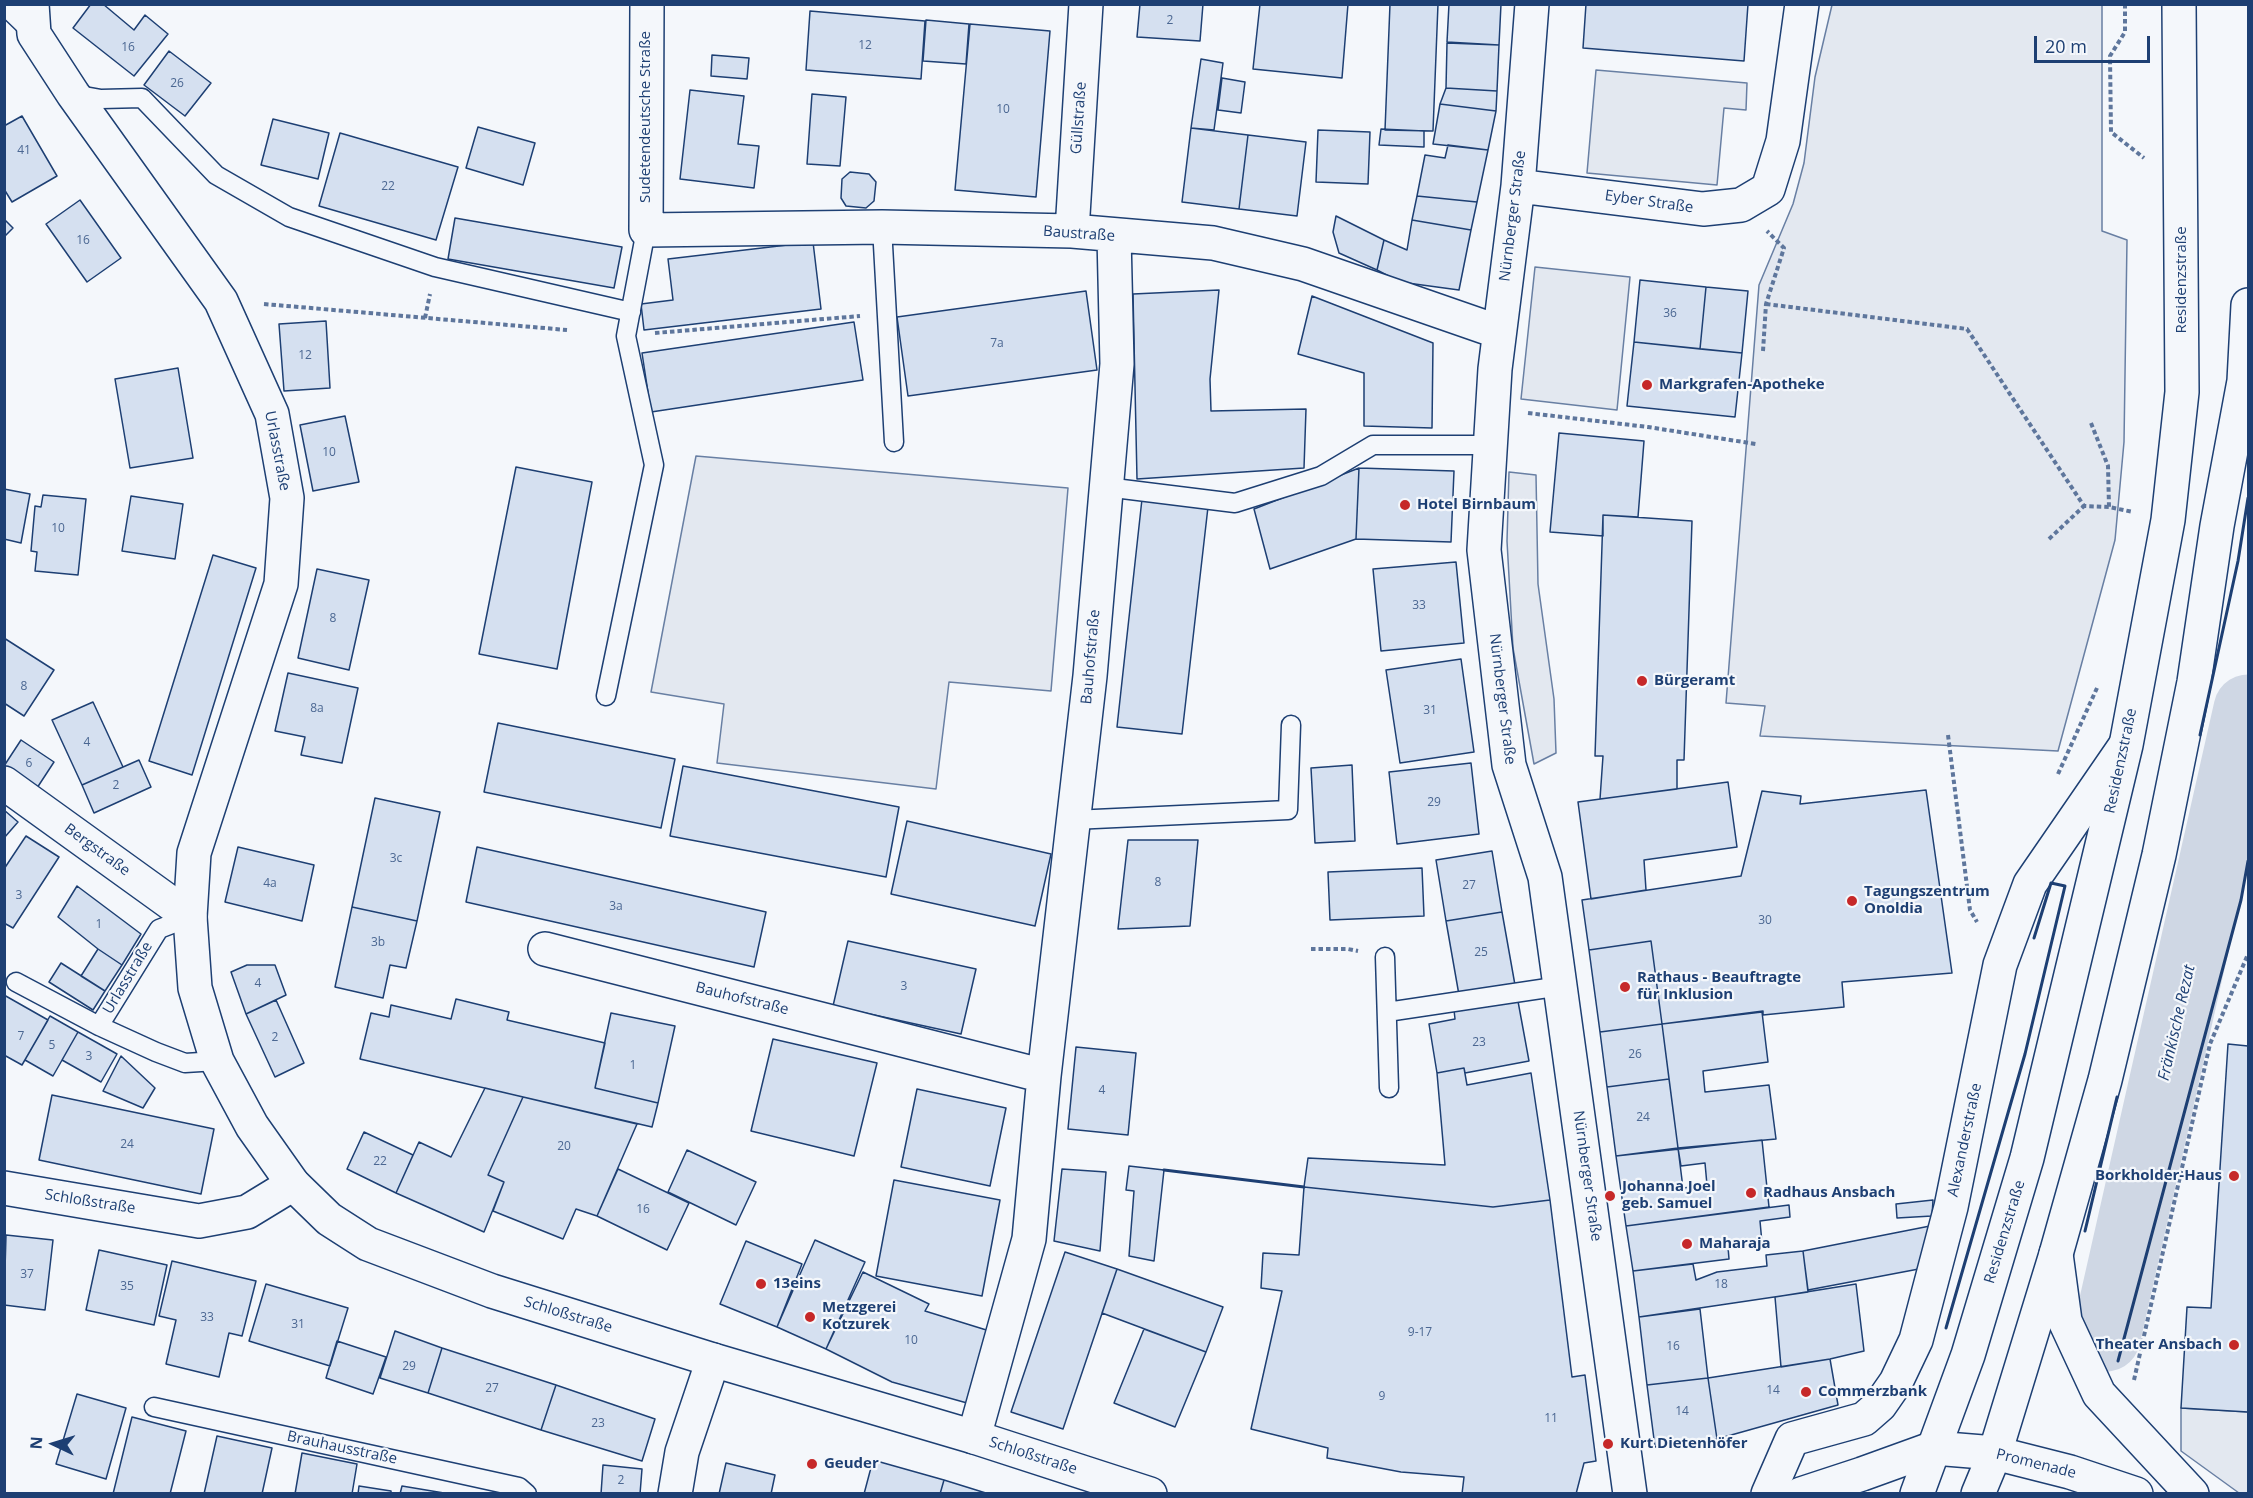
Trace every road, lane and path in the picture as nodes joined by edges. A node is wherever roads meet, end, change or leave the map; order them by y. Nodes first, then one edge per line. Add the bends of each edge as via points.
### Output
1 (647, 4) edge
2 (1086, 4) edge
3 (1532, 4) edge
4 (1802, 4) edge
5 (2125, 4) edge
6 (2179, 4) edge
7 (4, 5) edge
8 (33, 19) edge
9 (73, 94) junction
10 (2148, 162) dead end
11 (1518, 186) junction
12 (1741, 205) junction
13 (882, 227) junction
14 (646, 230) junction
15 (1072, 231) junction
16 (1114, 236) junction
17 (221, 300) junction
18 (1766, 304) junction
19 (2248, 305) edge
20 (631, 312) junction
21 (888, 314) junction
22 (1499, 332) junction
23 (627, 336) junction
24 (1763, 351) dead end
25 (1492, 409) junction
26 (2091, 423) dead end
27 (894, 442) dead end
28 (1756, 444) dead end
29 (1489, 445) junction
30 (1106, 487) junction
31 (2135, 502) dead end
32 (2084, 506) junction
33 (2109, 507) junction
34 (2134, 512) junction
35 (2133, 523) dead end
36 (2049, 539) dead end
37 (2098, 687) dead end
38 (606, 696) dead end
39 (1291, 725) dead end
40 (1948, 735) dead end
41 (2126, 745) junction
42 (2055, 782) dead end
43 (4, 783) edge
44 (1073, 820) junction
45 (190, 917) junction
46 (545, 949) dead end
47 (1311, 949) dead end
48 (1348, 949) dead end
49 (2248, 954) edge
50 (1385, 957) dead end
51 (2000, 965) junction
52 (16, 982) dead end
53 (1561, 986) junction
54 (1387, 1012) junction
55 (99, 1026) junction
56 (217, 1061) junction
57 (1044, 1076) junction
58 (1389, 1088) dead end
59 (293, 1184) junction
60 (4, 1188) edge
61 (2056, 1254) junction
62 (713, 1360) junction
63 (2133, 1386) dead end
64 (154, 1407) dead end
65 (974, 1437) junction
66 (1934, 1448) junction
67 (1995, 1453) junction
68 (527, 1494) edge
69 (675, 1494) edge
70 (1150, 1494) edge
71 (1630, 1494) edge
72 (1768, 1494) edge
73 (1801, 1494) edge
74 (1917, 1494) edge
75 (1978, 1494) edge
76 (2136, 1494) edge
77 (2192, 1494) edge

1 - 14 street, Sudetendeutsche Straße
2 - 15 street, Güllstraße
3 - 11 street, Nürnberger Straße
4 - 12 street, Eyber Straße via 1783,141 1768,189
5 - 10 path via 2125,32 2110,56 2111,132
6 - 41 street, Residenzstraße via 2182,392 2168,520
7 - 8 lane
8 - 9 street, Urlasstraße
9 - 17 street, Urlasstraße
9 - 20 lane via 101,99 142,98 216,175 289,217 435,267
11 - 12 street, Eyber Straße via 1703,210
11 - 22 street, Nürnberger Straße
12 - 18 path via 1784,248
13 - 14 street, Baustraße
13 - 15 street, Baustraße
13 - 21 lane
14 - 20 lane
15 - 16 street, Baustraße
16 - 22 street, Baustraße via 1213,243 1303,264
16 - 30 street, Bauhofstraße via 1117,364
17 - 23 path
17 - 45 street, Urlasstraße via 272,414 287,498 281,584 194,853
18 - 24 path
18 - 32 path via 1967,329
19 - 61 street via 2244,381 2194,682 2159,855 2105,1080
20 - 23 lane
21 - 23 path
21 - 27 lane
22 - 25 street, Nürnberger Straße
23 - 38 lane via 654,465
25 - 28 path
25 - 29 street, Nürnberger Straße
26 - 33 path via 2108,466
29 - 30 lane via 1373,444 1321,476 1235,503
29 - 53 street, Nürnberger Straße via 1484,550 1509,765 1545,877
30 - 44 street, Bauhofstraße
31 - 34 path
32 - 33 path
32 - 36 path
33 - 34 path
34 - 35 path
37 - 42 path
39 - 44 lane via 1288,810
40 - 51 path via 1970,910
41 - 51 street, Alexanderstraße via 2030,884
41 - 66 street, Residenzstraße via 2027,1158 1970,1347
43 - 45 street, Bergstraße
44 - 57 street, Bauhofstraße
45 - 55 lane, Urlasstraße via 159,929
45 - 56 street, Urlasstraße via 195,988
46 - 57 street, Bauhofstraße
47 - 48 path
49 - 63 path via 2210,1044
50 - 54 lane
51 - 72 street, Alexanderstraße via 1958,1176 1916,1340 1896,1382 1864,1419 1792,1439
52 - 55 lane, Urlasstraße
53 - 54 lane
53 - 71 street, Nürnberger Straße
54 - 58 lane
55 - 56 lane, Urlasstraße via 185,1063
56 - 59 street, Urlasstraße via 252,1126
57 - 65 street, Bauhofstraße via 1029,1239
59 - 60 street, Schloßstraße via 247,1212 199,1221
59 - 62 street, Schloßstraße via 329,1219 368,1244 492,1291
61 - 67 street
61 - 77 street via 2065,1321 2099,1394
62 - 65 street, Schloßstraße
62 - 69 street via 682,1452
64 - 68 lane, Brauhausstraße via 519,1487
65 - 70 street, Schloßstraße
66 - 67 street, Promenade
66 - 73 street
66 - 74 street, Residenzstraße
67 - 75 street
67 - 76 street, Promenade

